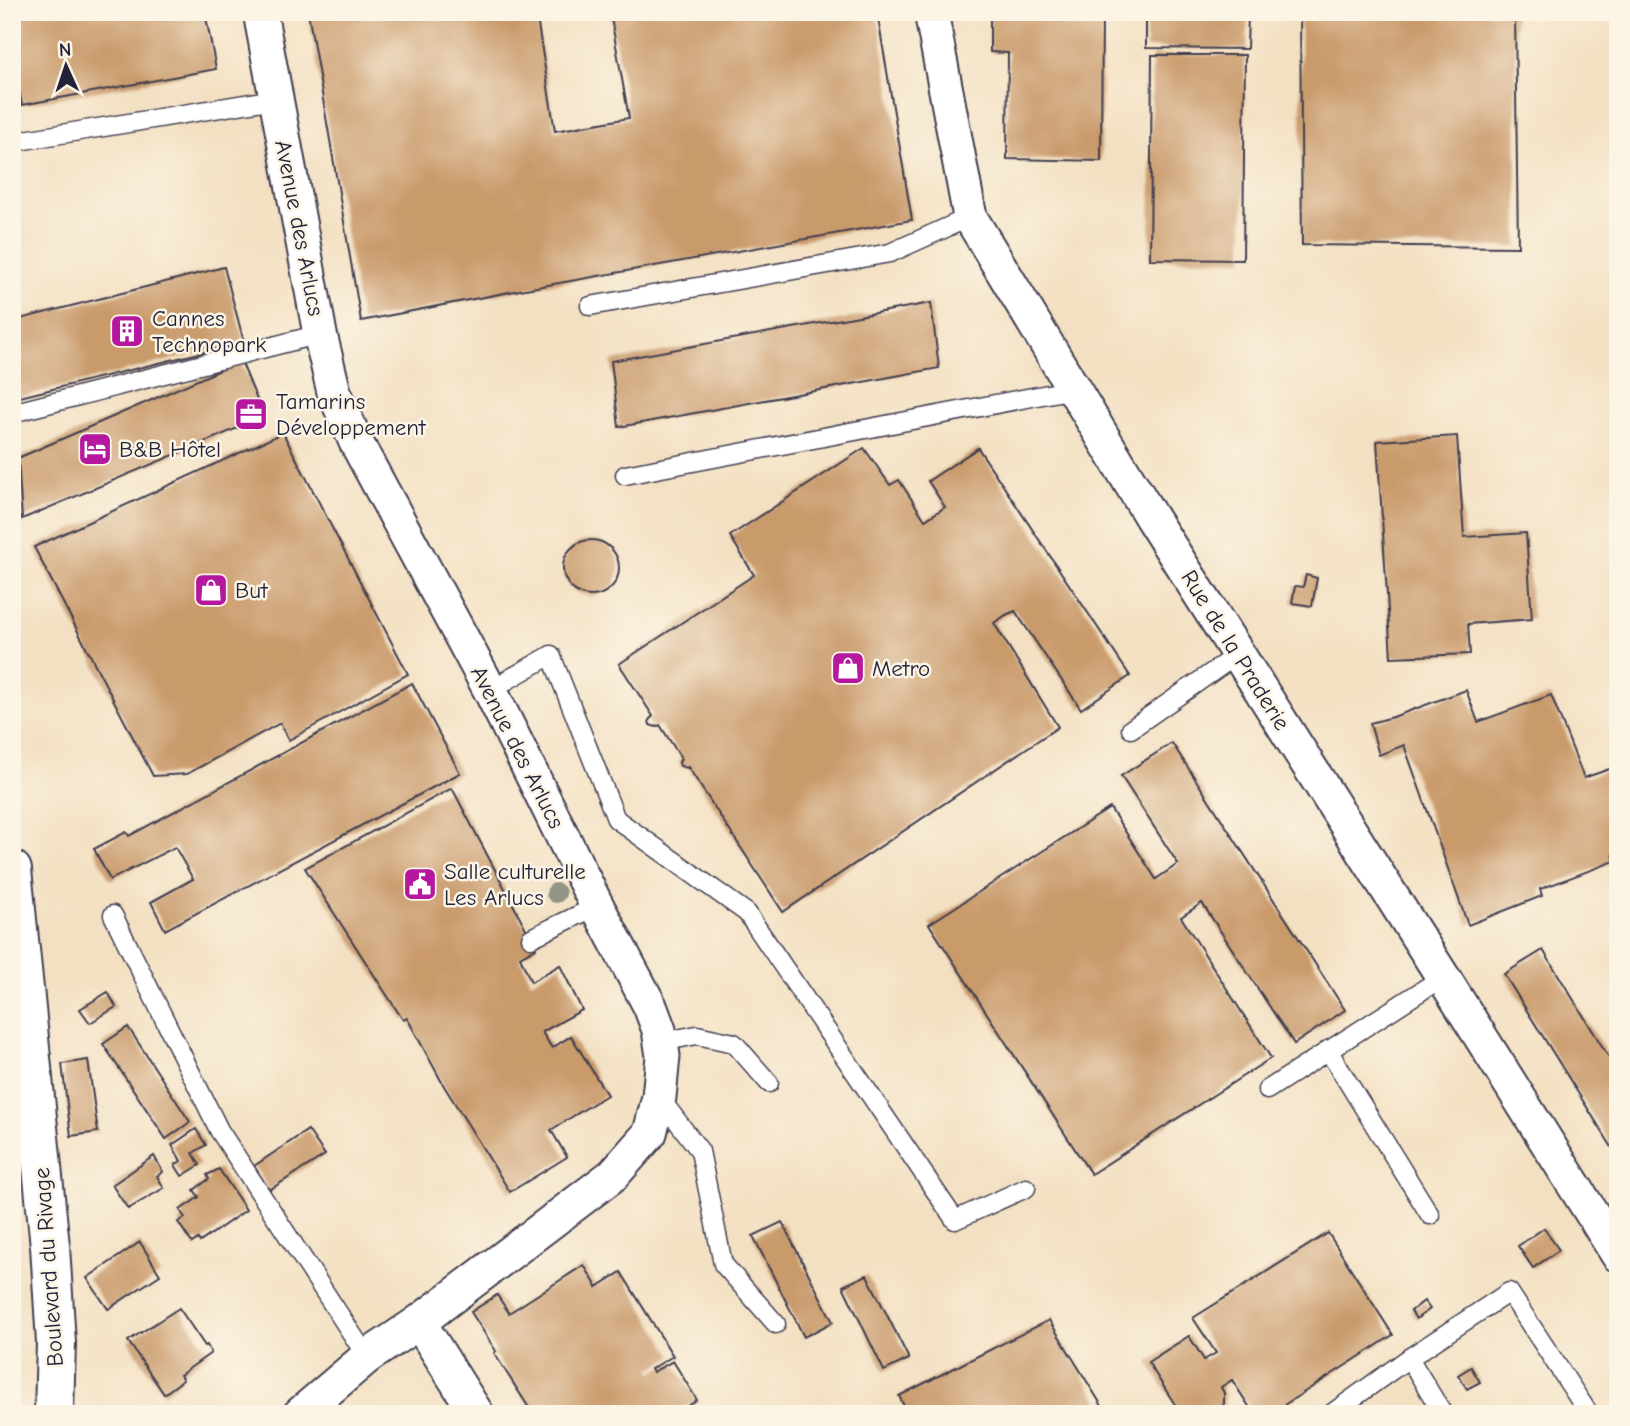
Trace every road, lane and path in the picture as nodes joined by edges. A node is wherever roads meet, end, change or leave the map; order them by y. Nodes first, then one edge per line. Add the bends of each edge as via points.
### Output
1 (260, 12) edge
2 (931, 12) edge
3 (275, 99) junction
4 (12, 142) edge
5 (970, 217) junction
6 (590, 306) dead end
7 (320, 334) junction
8 (1074, 389) junction
9 (12, 413) edge
10 (625, 475) dead end
11 (1238, 654) junction
12 (490, 690) junction
13 (1131, 729) dead end
14 (12, 870) edge
15 (597, 906) junction
16 (113, 915) dead end
17 (531, 938) dead end
18 (1444, 977) junction
19 (661, 1042) junction
20 (1328, 1050) junction
21 (769, 1083) dead end
22 (1267, 1090) dead end
23 (660, 1097) junction
24 (1026, 1188) dead end
25 (1430, 1215) dead end
26 (1618, 1255) edge
27 (419, 1322) junction
28 (776, 1324) dead end
29 (367, 1357) junction
30 (1409, 1358) junction
31 (54, 1414) edge
32 (300, 1414) edge
33 (477, 1414) edge
34 (1331, 1414) edge
35 (1443, 1414) edge
36 (1589, 1414) edge

1 - 3 street, Avenue des Arlucs
2 - 5 street, Rue de la Praderie
3 - 4 lane
3 - 7 street, Avenue des Arlucs
5 - 6 lane via 890,253
5 - 8 street, Rue de la Praderie
7 - 9 lane
7 - 12 street, Avenue des Arlucs via 334,392 356,442
8 - 10 lane
8 - 11 street, Rue de la Praderie
11 - 13 lane
11 - 18 street, Rue de la Praderie
12 - 15 street, Avenue des Arlucs
12 - 24 lane via 551,655 616,818 747,913 955,1220
14 - 31 main road, Boulevard du Rivage via 50,1246 56,1343
15 - 17 lane
15 - 19 street, Avenue des Arlucs via 650,1006
16 - 29 lane via 219,1130
18 - 20 lane
18 - 26 street, Rue de la Praderie
19 - 21 lane via 696,1035 734,1043
19 - 23 street, Avenue des Arlucs
20 - 22 lane
20 - 25 lane
23 - 27 street, Avenue des Arlucs via 650,1133 613,1175
23 - 28 lane via 700,1151 723,1264
27 - 29 street, Avenue des Arlucs
27 - 33 street
29 - 32 street, Avenue des Arlucs
30 - 34 lane
30 - 35 lane
30 - 36 lane via 1509,1292

